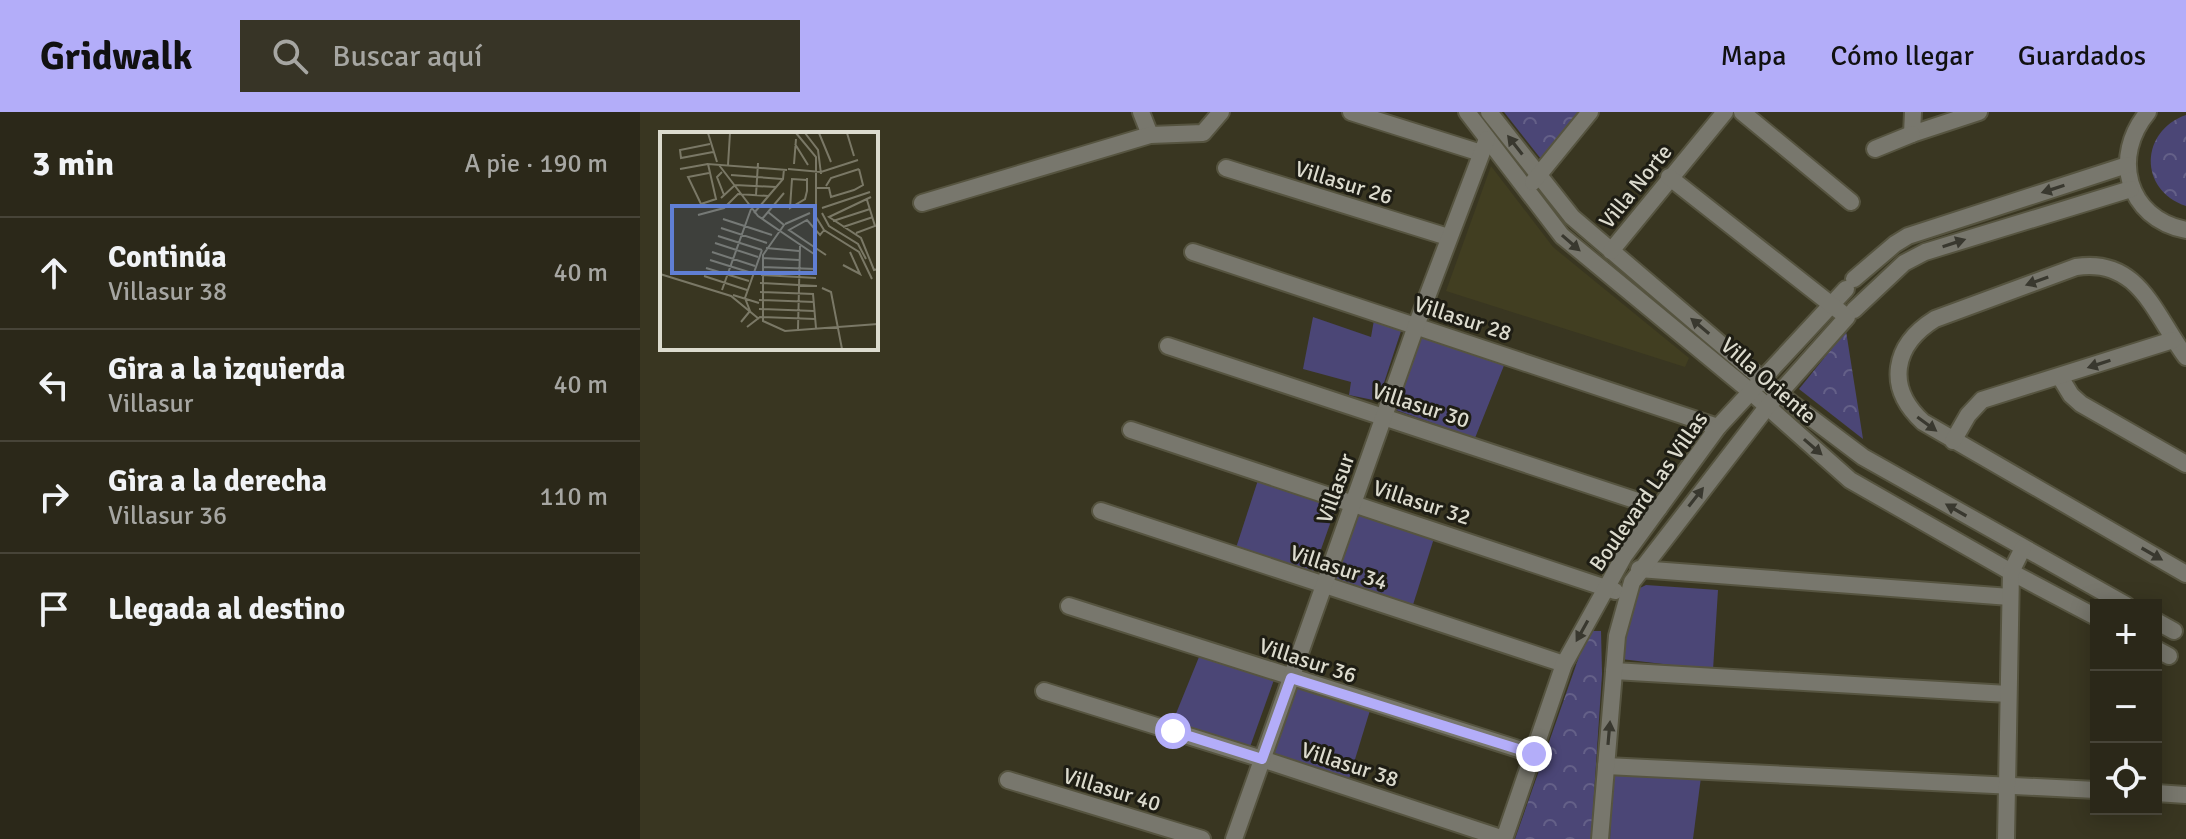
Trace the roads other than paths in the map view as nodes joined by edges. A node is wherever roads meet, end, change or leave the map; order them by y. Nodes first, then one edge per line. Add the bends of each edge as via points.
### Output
1 (1141, 112) edge
2 (1221, 112) edge
3 (1351, 112) edge
4 (1390, 112) edge
5 (1467, 112) edge
6 (1489, 112) edge
7 (1590, 112) edge
8 (1725, 112) edge
9 (1742, 112) edge
10 (1913, 112) edge
11 (1979, 112) edge
12 (2148, 112) edge
13 (1402, 127) junction
14 (1912, 134) junction
15 (1150, 135) junction
16 (1484, 146) junction
17 (1875, 149) dead end
18 (2127, 165) junction
19 (1226, 168) dead end
20 (1538, 175) junction
21 (1669, 177) junction
22 (2131, 189) junction
23 (1526, 190) junction
24 (1851, 202) dead end
25 (922, 203) dead end
26 (2186, 230) edge
27 (1448, 237) junction
28 (1611, 251) junction
29 (1193, 252) dead end
30 (1877, 259) junction
31 (1886, 279) junction
32 (1833, 304) junction
33 (1851, 314) junction
34 (1416, 326) junction
35 (2173, 340) junction
36 (1168, 346) dead end
37 (2186, 357) edge
38 (2060, 377) junction
39 (1763, 379) junction
40 (1751, 392) junction
41 (1778, 393) junction
42 (1767, 407) junction
43 (1384, 416) junction
44 (1718, 427) junction
45 (1131, 430) dead end
46 (1953, 441) junction
47 (2186, 464) edge
48 (1353, 503) junction
49 (1659, 508) junction
50 (1101, 511) dead end
51 (2023, 548) junction
52 (1639, 569) junction
53 (2011, 572) junction
54 (2186, 574) edge
55 (1324, 585) junction
56 (1607, 586) junction
57 (1626, 597) junction
58 (2010, 597) junction
59 (2115, 599) edge
60 (1069, 606) dead end
61 (2090, 614) edge
62 (2162, 624) edge
63 (2174, 631) dead end
64 (1564, 664) junction
65 (1614, 671) junction
66 (1291, 678) junction
67 (1044, 691) dead end
68 (2008, 694) junction
69 (1534, 754) junction
70 (1262, 759) junction
71 (1606, 766) junction
72 (1008, 780) dead end
73 (2007, 786) junction
74 (2090, 790) edge
75 (2162, 793) edge
76 (2186, 795) edge
77 (1202, 839) edge
78 (1234, 839) edge
79 (1504, 839) edge
80 (1600, 839) edge
81 (2006, 839) edge

1 - 15 street
2 - 15 street via 1203,133
3 - 13 street
4 - 13 street
5 - 16 street, Villa Oriente
20 -> 6 street, Villa Oriente
7 - 20 street
8 - 21 street, Villa Norte
9 - 24 street
10 - 14 street
11 - 14 street
12 - 18 street via 2134,131
13 - 16 street
14 - 17 street
15 - 25 street
16 - 23 street, Villa Oriente
16 - 27 street, Villasur
18 - 22 street
18 -> 30 street, Boulevard Las Villas via 1908,236
19 - 27 street, Villasur 26
20 - 23 street
20 - 28 street, Villa Oriente via 1572,217
21 - 28 street, Villa Norte
21 - 32 street
22 - 26 street via 2156,218
31 -> 22 street, Boulevard Las Villas via 1925,252
23 -> 40 street, Villa Oriente via 1562,236
27 - 34 street, Villasur
39 -> 28 street, Villa Oriente
29 - 34 street, Villasur 28
30 - 31 street
30 - 32 street, Boulevard Las Villas
31 - 33 street, Boulevard Las Villas
32 - 33 street
32 - 39 street, Boulevard Las Villas
33 - 41 street, Boulevard Las Villas
34 - 43 street, Villasur
34 - 44 street, Villasur 28
35 - 37 street
35 -> 38 street
35 -> 46 street via 2134,281 2113,268 2095,265 2076,267 1935,319 1915,334 1900,356 1900,385 1913,413
36 - 43 street, Villasur 30
38 - 46 street via 1982,400
38 - 47 street via 2081,404
39 - 40 street, Boulevard Las Villas
39 - 41 street, Villa Oriente
40 - 42 street, Villa Oriente
40 - 44 street, Boulevard Las Villas
41 - 42 street, Boulevard Las Villas
51 -> 41 street, Villa Oriente via 1863,457
52 -> 42 street, Boulevard Las Villas
42 -> 53 street, Villa Oriente via 1850,480
43 - 48 street, Villasur
43 - 49 street, Villasur 30
44 - 49 street, Boulevard Las Villas
45 - 48 street, Villasur 32
46 -> 54 street
48 - 55 street, Villasur
48 - 56 street, Villasur 32
49 - 56 street, Boulevard Las Villas
50 - 55 street, Villasur 34
51 - 53 street
51 - 59 street, Villa Oriente
52 - 57 street, Boulevard Las Villas
52 - 58 street
53 - 58 street
53 - 61 street, Villa Oriente
55 - 64 street, Villasur 34
55 - 66 street, Villasur
56 - 57 street, Villasur 32
56 -> 64 street, Boulevard Las Villas
57 - 65 street, Boulevard Las Villas
58 - 68 street
60 - 66 street, Villasur 36
62 - 63 street
64 - 69 street, Boulevard Las Villas
65 - 68 street
71 -> 65 street, Boulevard Las Villas
66 - 69 street, Villasur 36
66 - 70 street, Villasur
67 - 70 street, Villasur 38
68 - 73 street
69 - 79 street, Boulevard Las Villas
70 - 78 street, Villasur
70 - 79 street, Villasur 38
71 - 73 street
71 - 80 street, Boulevard Las Villas
72 - 77 street, Villasur 40
73 - 74 street
73 - 81 street
75 - 76 street

